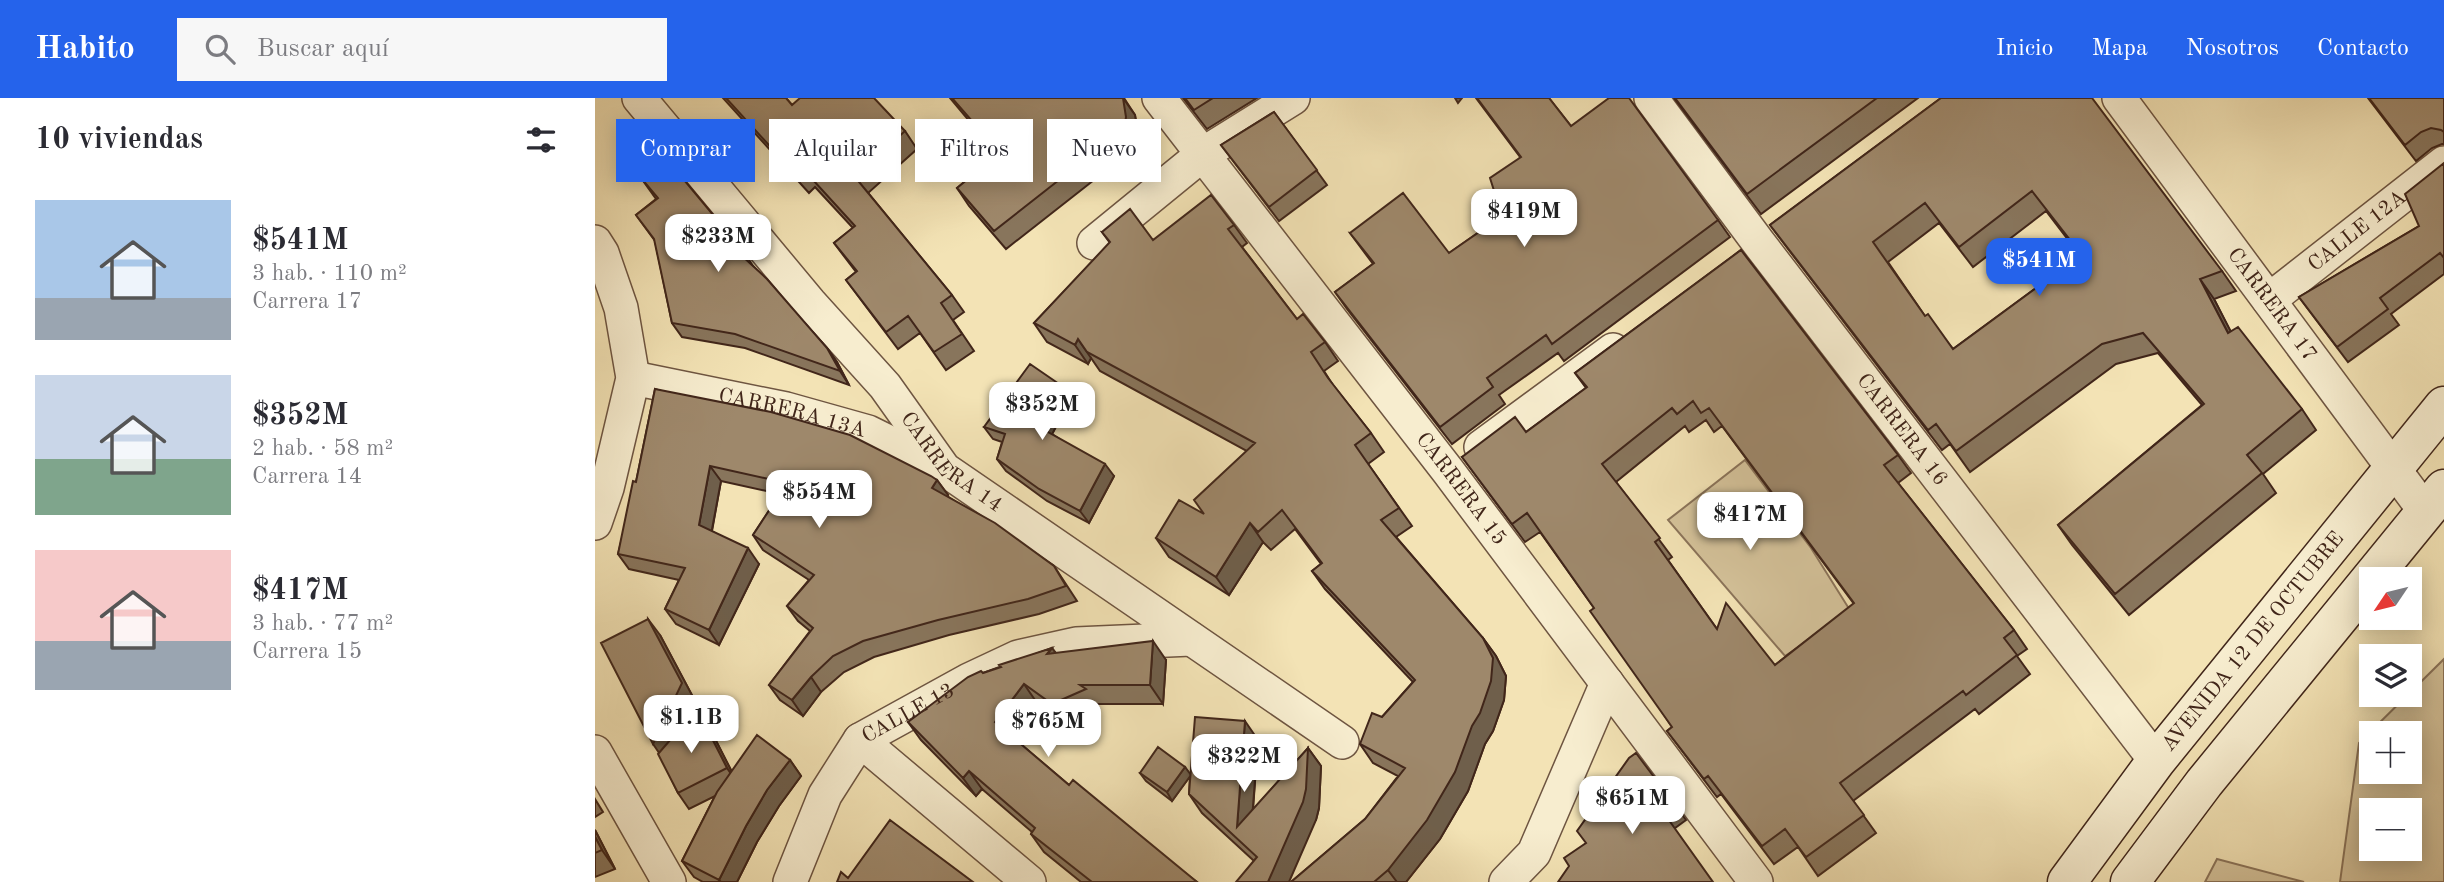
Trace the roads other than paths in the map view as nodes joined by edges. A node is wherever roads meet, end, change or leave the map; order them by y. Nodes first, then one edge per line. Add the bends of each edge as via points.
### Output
1 (639, 98) edge
2 (1159, 98) edge
3 (1293, 98) edge
4 (1651, 98) edge
5 (2119, 98) edge
6 (1203, 153) junction
7 (2444, 163) edge
8 (595, 242) edge
9 (1094, 243) dead end
10 (2269, 300) junction
11 (1636, 332) edge
12 (633, 379) junction
13 (2444, 406) edge
14 (2394, 468) junction
15 (944, 469) junction
16 (1448, 471) junction
17 (2435, 500) edge
18 (595, 523) edge
19 (1191, 639) junction
20 (1607, 683) junction
21 (860, 740) junction
22 (1342, 742) dead end
23 (595, 752) edge
24 (2156, 761) junction
25 (669, 882) edge
26 (790, 882) edge
27 (1029, 882) edge
28 (1506, 882) edge
29 (1756, 882) edge
30 (2067, 882) edge
31 (2130, 882) edge

1 - 15 street, CARRERA 14 via 885,386
2 - 6 street, CARRERA 15
3 - 6 street
4 - 24 street, CARRERA 16
5 - 10 street, CARRERA 17
6 - 9 street
6 - 16 street, CARRERA 15
7 - 10 street, CALLE 12A
8 - 12 street via 621,308
10 - 14 street, CARRERA 17
11 - 16 street
12 - 15 street, CARRERA 13A via 786,409 856,429
12 - 18 street
13 - 14 main road, AVENIDA 12 DE OCTUBRE
14 - 17 street, CARRERA 17
14 - 24 main road, AVENIDA 12 DE OCTUBRE
15 - 19 street, CARRERA 14
16 - 20 street, CARRERA 15
17 - 31 main road via 2204,783
19 - 21 street, CALLE 13 via 1076,643 1018,657
19 - 22 street, CARRERA 14
20 - 28 street via 1534,853
20 - 29 street, CARRERA 15
21 - 26 street, CALLE 13 via 825,795
21 - 27 street
23 - 25 street
24 - 30 main road, AVENIDA 12 DE OCTUBRE

